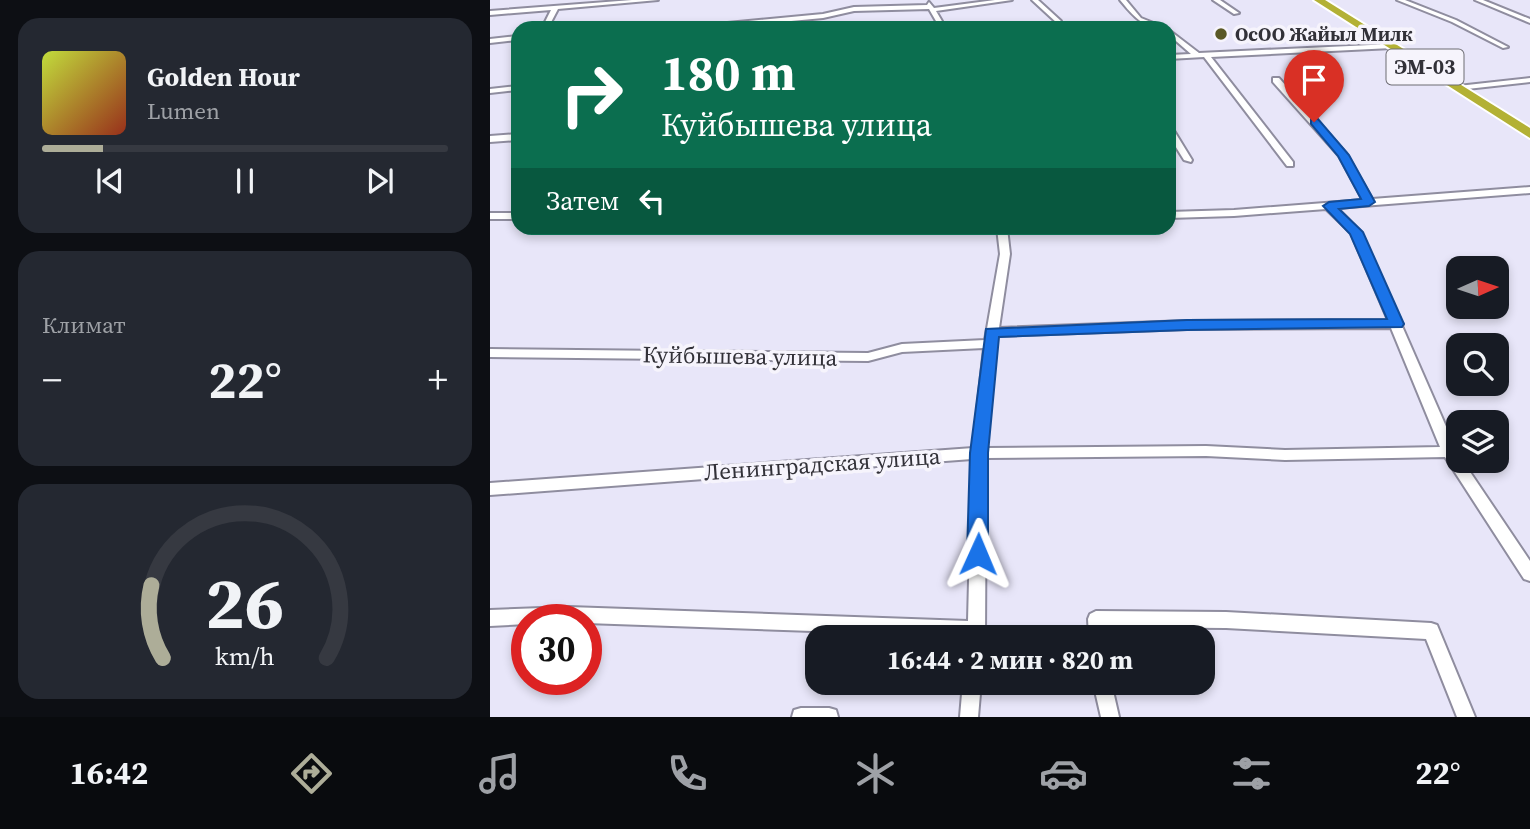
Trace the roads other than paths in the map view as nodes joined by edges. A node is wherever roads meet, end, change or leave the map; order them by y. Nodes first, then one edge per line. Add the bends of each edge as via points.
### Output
1 (656, 0) edge
2 (1009, 0) edge
3 (1035, 0) edge
4 (1123, 0) edge
5 (1216, 0) edge
6 (1319, 0) edge
7 (1400, 0) edge
8 (1478, 0) edge
9 (930, 5) edge
10 (555, 9) junction
11 (490, 13) edge
12 (1236, 13) dead end
13 (549, 21) edge
14 (770, 21) edge
15 (939, 21) edge
16 (1058, 21) edge
17 (1144, 21) edge
18 (1530, 21) edge
19 (1176, 37) edge
20 (511, 39) edge
21 (490, 41) edge
22 (1392, 46) junction
23 (1505, 47) dead end
24 (1202, 55) junction
25 (1176, 57) edge
26 (1276, 80) dead end
27 (1530, 80) edge
28 (1458, 88) junction
29 (511, 90) edge
30 (490, 91) edge
31 (1530, 134) edge
32 (511, 138) edge
33 (490, 139) edge
34 (1176, 141) edge
35 (1188, 160) dead end
36 (1290, 164) dead end
37 (1530, 190) edge
38 (1369, 202) junction
39 (1329, 206) junction
40 (1176, 215) edge
41 (490, 216) edge
42 (511, 216) edge
43 (1004, 235) edge
44 (1397, 324) junction
45 (991, 338) junction
46 (490, 354) edge
47 (1446, 445) edge
48 (1446, 452) edge
49 (979, 453) junction
50 (1463, 473) edge
51 (490, 489) edge
52 (1530, 574) edge
53 (490, 618) edge
54 (805, 625) edge
55 (976, 625) edge
56 (1097, 625) edge
57 (971, 695) edge
58 (1105, 695) edge
59 (801, 717) edge
60 (829, 717) edge
61 (969, 717) edge
62 (1110, 717) edge
63 (1466, 717) edge

1 - 10 street
2 - 9 street
3 - 16 street
4 - 17 street
5 - 12 street
6 - 22 highway, ЭМ-03
7 - 23 street
8 - 18 street
9 - 14 street via 854,9
9 - 15 street
10 - 11 street
10 - 13 street
19 - 24 street
20 - 21 street
22 - 24 street
22 - 28 highway, ЭМ-03
24 - 25 street
24 - 36 street
26 - 38 street via 1343,155
27 - 28 street
28 - 31 highway, ЭМ-03
29 - 30 street
32 - 33 street
34 - 35 street
37 - 38 street
38 - 39 street
39 - 40 street
39 - 44 street via 1356,232
41 - 42 street
43 - 45 street via 1005,254
44 - 45 street, Куйбышева улица via 1187,325
44 - 47 street
45 - 46 street, Куйбышева улица via 902,348 868,357
45 - 49 street
48 - 49 street, Ленинградская улица
49 - 51 street, Ленинградская улица
49 - 55 street
50 - 52 street
53 - 54 street via 569,615
56 - 63 street via 1096,619 1226,620 1431,631
57 - 61 street
58 - 62 street
59 - 60 street

